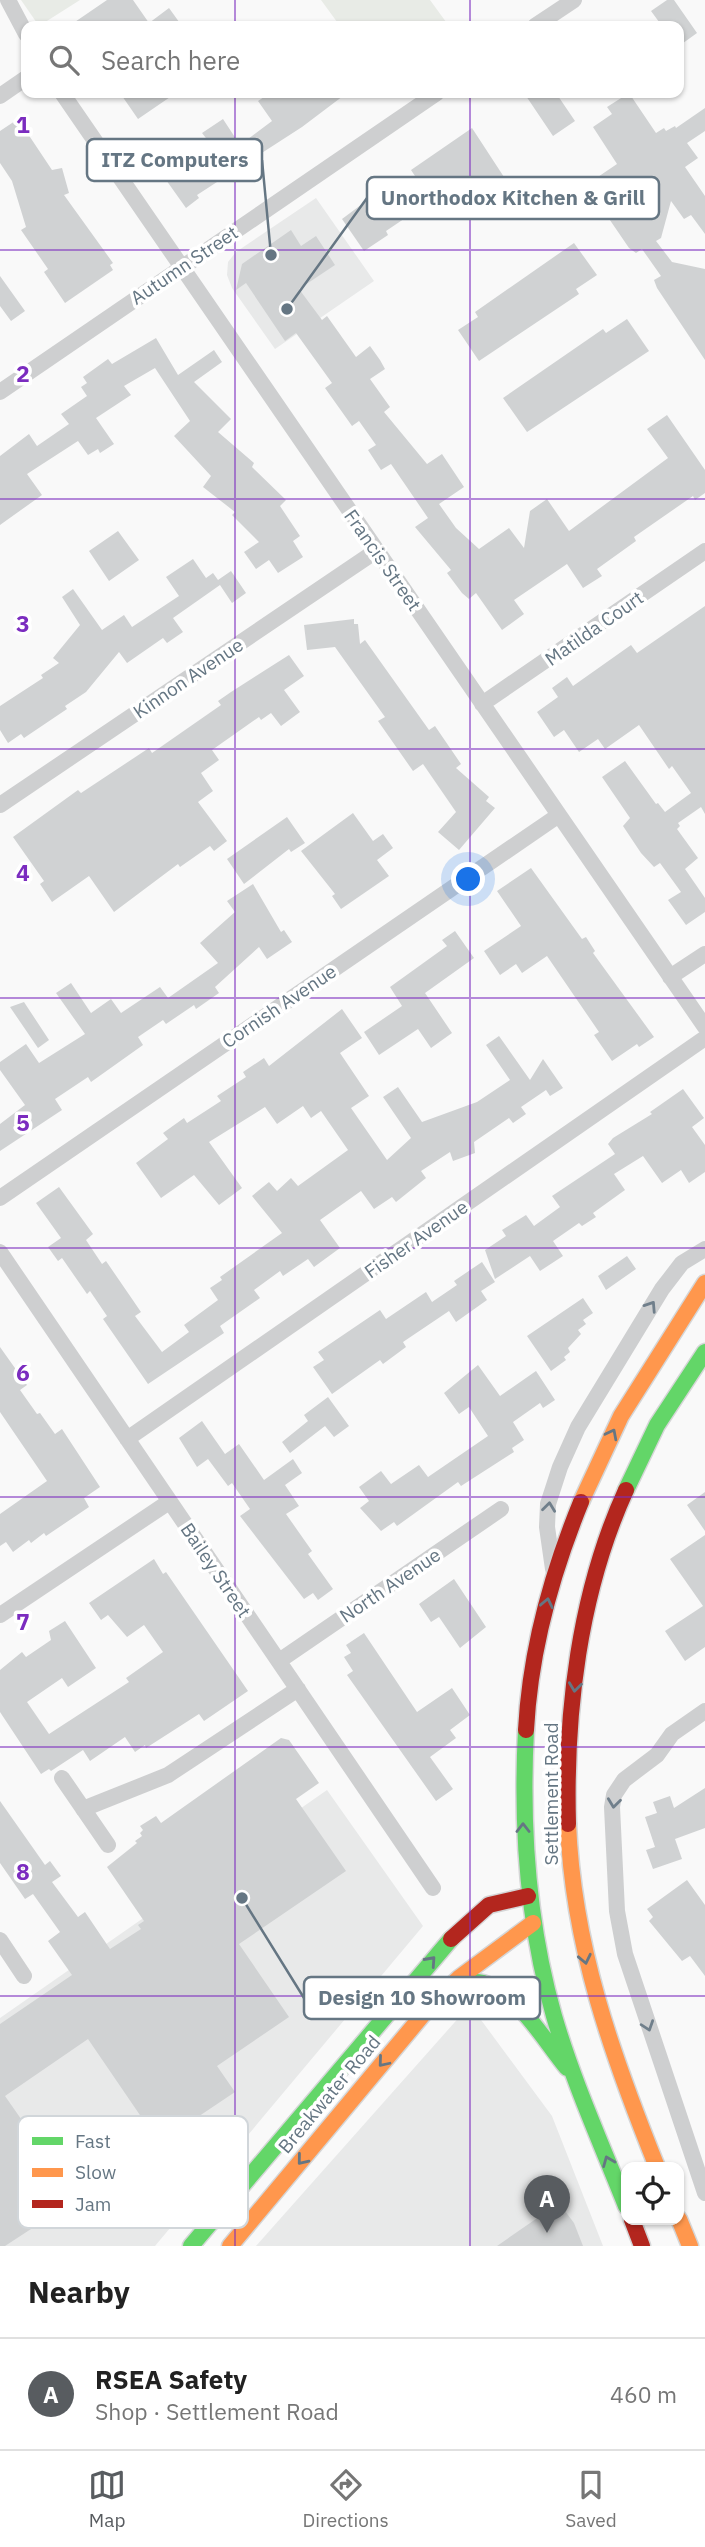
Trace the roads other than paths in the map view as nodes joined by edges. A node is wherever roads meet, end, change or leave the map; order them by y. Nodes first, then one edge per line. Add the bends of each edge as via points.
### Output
1 (8, 0) edge
2 (574, 0) edge
3 (542, 21) edge
4 (21, 25) edge
5 (21, 81) edge
6 (0, 96) edge
7 (65, 98) edge
8 (431, 98) edge
9 (181, 267) junction
10 (0, 391) edge
11 (376, 551) junction
12 (705, 551) edge
13 (482, 704) junction
14 (0, 805) edge
15 (559, 815) junction
16 (705, 954) edge
17 (670, 977) junction
18 (705, 1027) edge
19 (705, 1038) edge
20 (0, 1198) edge
21 (705, 1249) edge
22 (0, 1252) edge
23 (705, 1283) edge
24 (705, 1352) edge
25 (127, 1439) junction
26 (169, 1502) junction
27 (501, 1509) dead end
28 (553, 1575) junction
29 (0, 1615) edge
30 (279, 1661) junction
31 (298, 1689) junction
32 (705, 1711) edge
33 (62, 1778) dead end
34 (83, 1809) junction
35 (108, 1845) dead end
36 (433, 1888) dead end
37 (528, 1896) junction
38 (560, 1897) junction
39 (533, 1923) junction
40 (0, 1940) edge
41 (24, 1976) dead end
42 (451, 1985) junction
43 (573, 2074) junction
44 (309, 2108) junction
45 (329, 2126) junction
46 (655, 2162) edge
47 (248, 2179) edge
48 (704, 2186) edge
49 (621, 2194) edge
50 (248, 2224) edge
51 (634, 2225) edge
52 (681, 2225) edge
53 (206, 2228) edge
54 (245, 2228) edge
55 (191, 2246) edge
56 (230, 2246) edge
57 (642, 2246) edge
58 (690, 2246) edge

1 - 4 street
2 - 3 street
5 - 6 street
7 - 9 street, Francis Street
8 - 9 street, Autumn Street
9 - 10 street, Autumn Street
9 - 11 street, Francis Street
11 - 13 street, Francis Street
11 - 14 street, Kinnon Avenue
12 - 13 street, Matilda Court
13 - 15 street, Francis Street
15 - 17 street, Francis Street
15 - 20 street, Cornish Avenue
16 - 17 street
17 - 18 street, Francis Street
19 - 25 street, Fisher Avenue
28 -> 21 street, Settlement Road via 547,1517 560,1467 597,1393 662,1289 682,1263
22 - 25 street, Bailey Street
28 -> 23 main road, Settlement Road via 610,1437
24 -> 38 main road, Settlement Road via 652,1435 617,1513 596,1576 580,1652 569,1743
25 - 26 street, Bailey Street
26 - 29 street
26 - 30 street, Bailey Street
27 - 30 street, North Avenue
37 -> 28 main road, Settlement Road via 522,1839 523,1758 536,1657
30 - 31 street, Bailey Street
31 - 34 street via 167,1775
31 - 36 street, Bailey Street
32 -> 48 street via 672,1734 657,1755 624,1780 614,1795 617,1911 632,1979
33 - 34 street
34 - 35 street
37 - 38 main road, Breakwater Road
37 - 39 main road, Settlement Road
44 -> 37 main road, Breakwater Road via 453,1937 492,1904
38 - 39 main road, Breakwater Road
38 -> 46 main road, Settlement Road
39 - 42 main road, Breakwater Road
39 - 43 main road, Settlement Road
40 - 41 street
42 - 43 main road via 480,1982 494,1989
42 -> 45 main road, Breakwater Road
49 -> 43 main road, Settlement Road
44 - 45 main road
44 - 47 main road, Breakwater Road
45 -> 50 main road, Breakwater Road
51 - 57 main road
52 - 58 main road
53 - 55 main road, Breakwater Road
54 -> 56 main road, Breakwater Road

